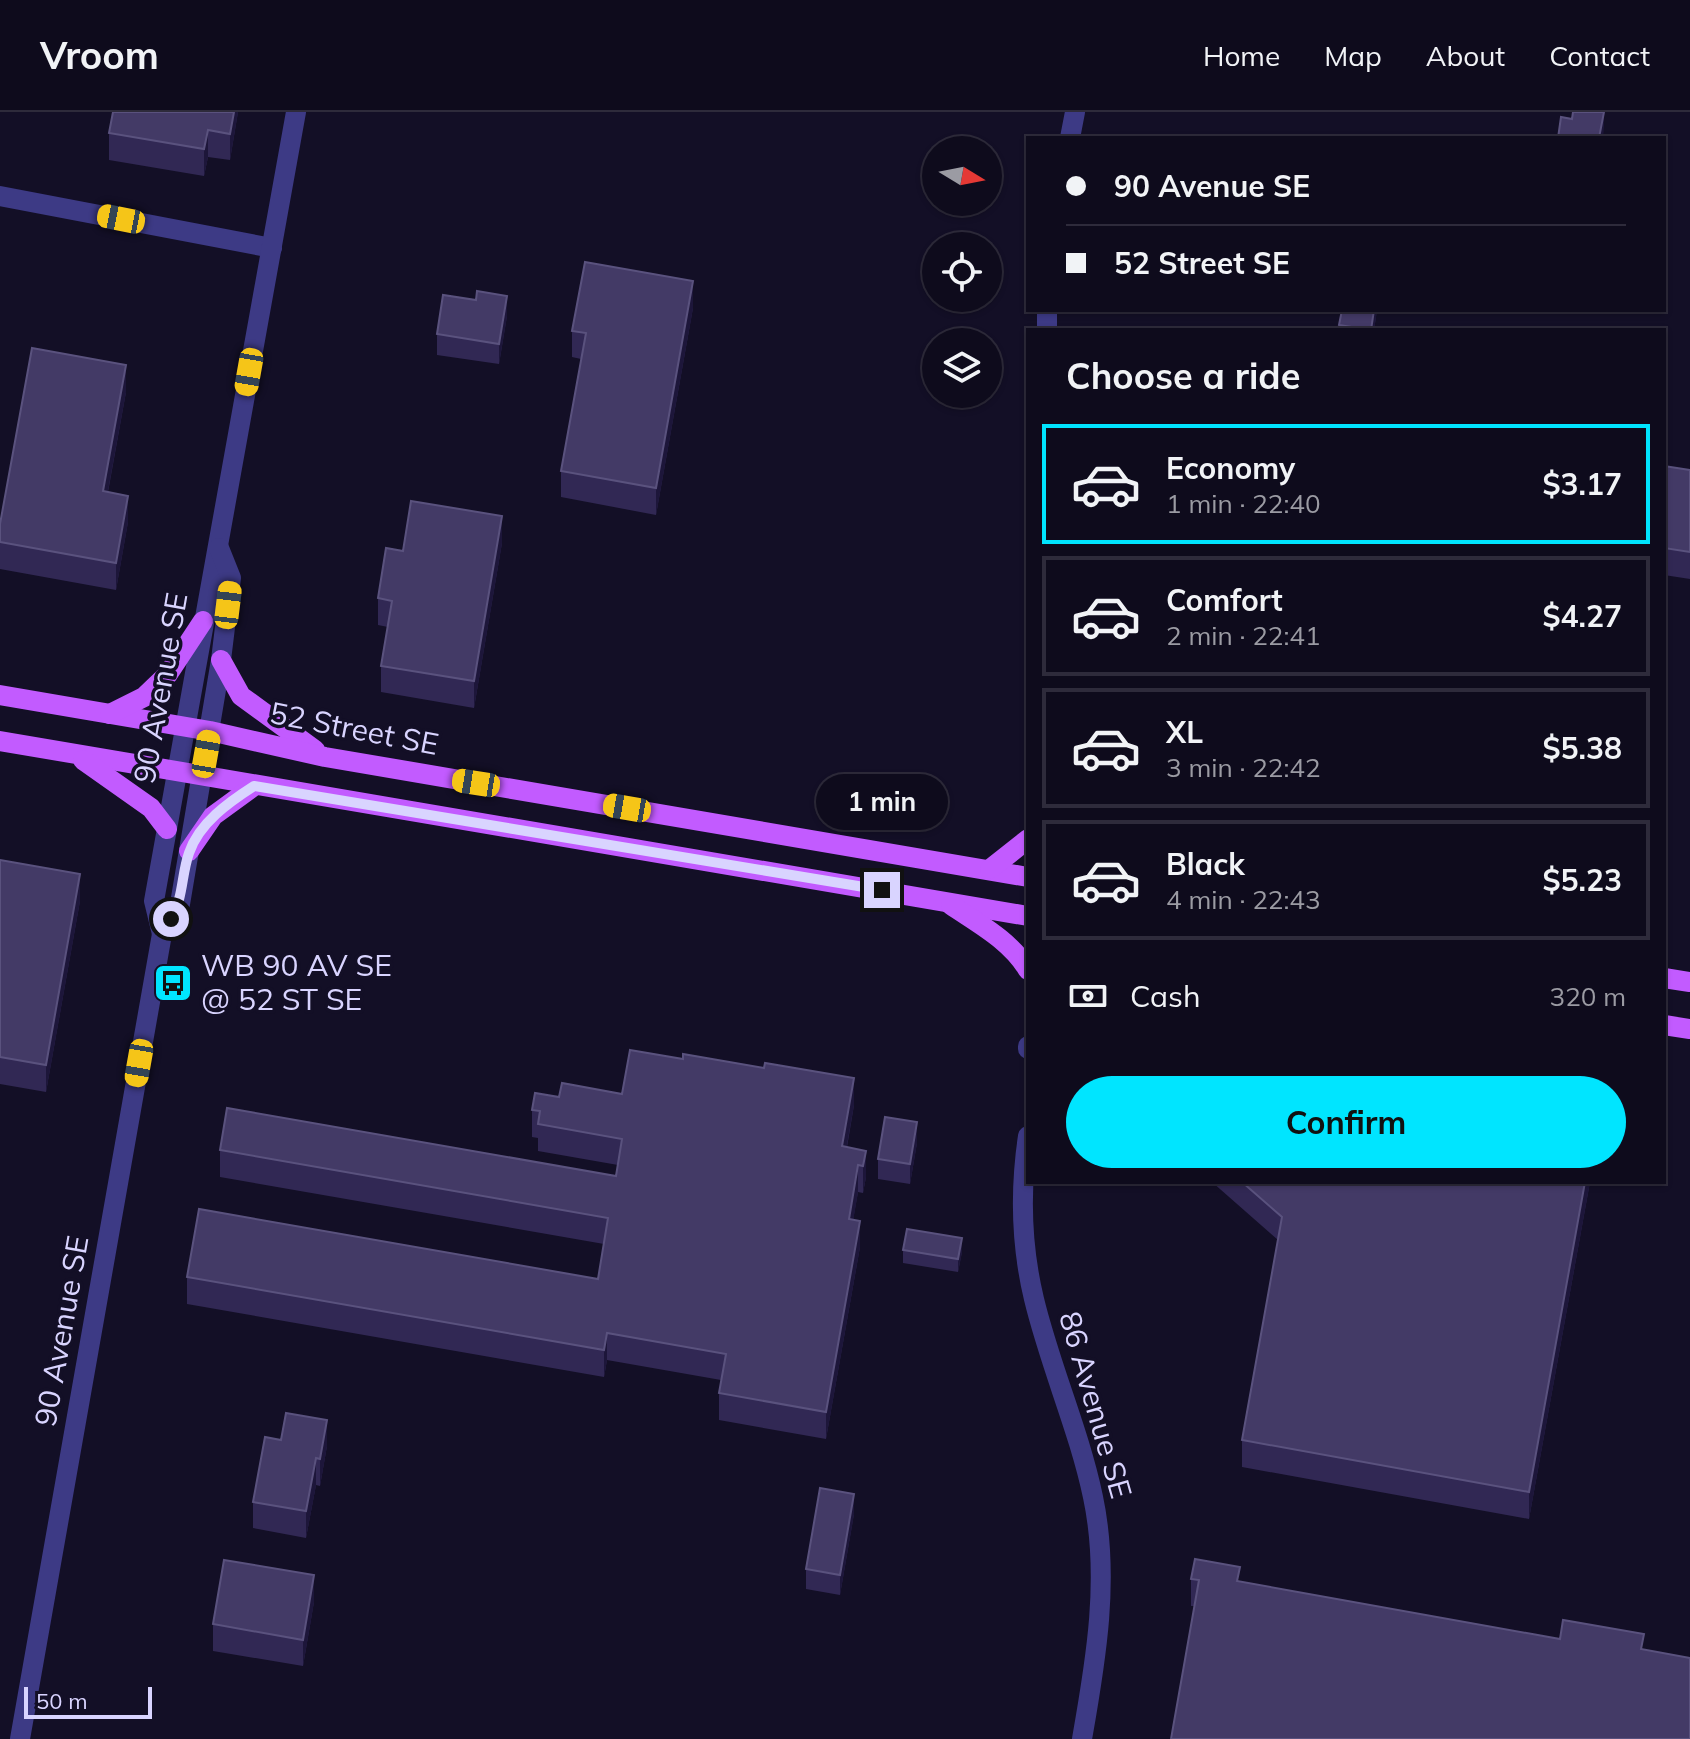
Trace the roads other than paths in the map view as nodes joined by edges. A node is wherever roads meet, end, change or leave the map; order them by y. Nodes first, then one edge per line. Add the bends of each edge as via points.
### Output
1 (296, 112) edge
2 (1075, 112) edge
3 (1070, 136) edge
4 (0, 196) edge
5 (272, 248) junction
6 (219, 548) junction
7 (203, 621) junction
8 (221, 660) junction
9 (0, 695) edge
10 (110, 714) junction
11 (186, 727) junction
12 (210, 731) junction
13 (0, 741) edge
14 (77, 755) junction
15 (325, 757) junction
16 (177, 773) junction
17 (202, 777) junction
18 (254, 786) junction
19 (167, 829) junction
20 (1026, 841) edge
21 (189, 851) junction
22 (990, 869) junction
23 (1026, 877) edge
24 (945, 901) junction
25 (1026, 916) edge
26 (162, 934) junction
27 (1026, 966) edge
28 (1666, 978) edge
29 (1690, 982) edge
30 (1666, 1025) edge
31 (1690, 1029) edge
32 (1026, 1151) edge
33 (20, 1739) edge
34 (1082, 1739) edge

1 - 5 street, 90 Avenue SE
2 - 3 street
4 - 5 street
5 - 6 street, 90 Avenue SE
6 - 7 street, 90 Avenue SE
6 - 8 street, 90 Avenue SE via 231,578
7 - 10 main road via 168,674 144,697
7 - 11 street, 90 Avenue SE
8 - 12 street, 90 Avenue SE
8 - 15 main road via 241,696
9 - 10 main road, 52 Street SE
10 - 11 main road, 52 Street SE
11 - 12 main road, 52 Street SE
11 - 16 street, 90 Avenue SE
12 - 15 main road, 52 Street SE
12 - 17 street, 90 Avenue SE
13 - 14 main road
14 - 16 main road
14 - 19 main road via 151,808
15 - 22 main road, 52 Street SE
16 - 17 main road
16 - 19 street, 90 Avenue SE
17 - 18 main road
17 - 21 street, 90 Avenue SE
18 - 21 main road via 213,816
18 - 24 main road
19 - 26 street, 90 Avenue SE via 154,901
20 - 22 main road
21 - 26 street, 90 Avenue SE via 180,904
22 - 23 main road, 52 Street SE
24 - 25 main road
24 - 27 main road via 1009,945
26 - 33 street, 90 Avenue SE
28 - 29 main road
30 - 31 main road
32 - 34 street, 86 Avenue SE via 1023,1235 1031,1282 1093,1498 1102,1581

